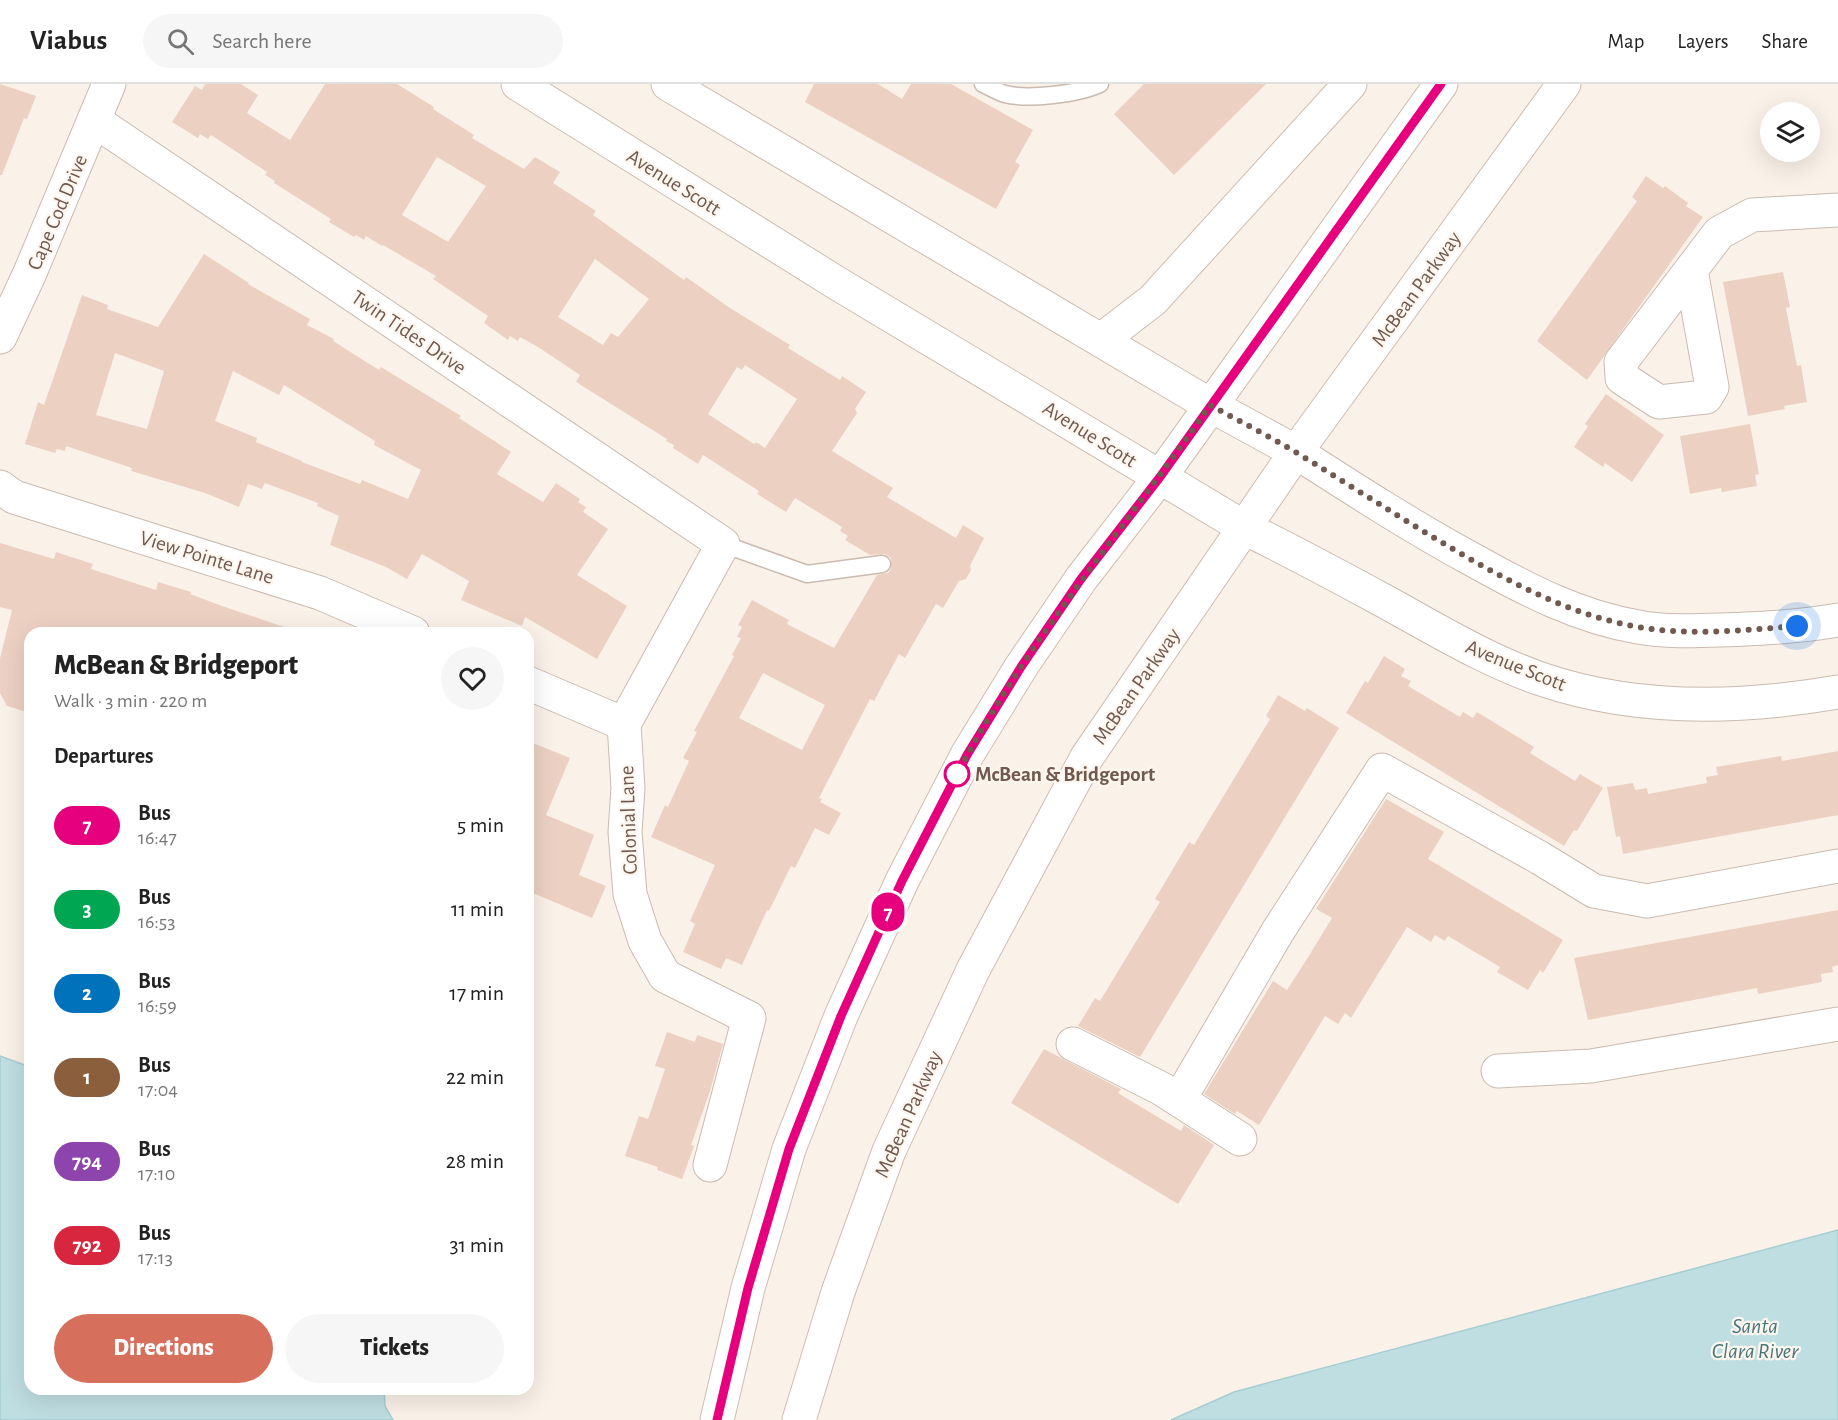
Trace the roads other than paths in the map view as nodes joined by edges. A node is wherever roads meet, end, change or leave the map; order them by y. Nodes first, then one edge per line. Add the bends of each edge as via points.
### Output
1 (518, 84) edge
2 (668, 84) edge
3 (983, 84) edge
4 (1100, 84) edge
5 (1350, 84) edge
6 (1442, 84) edge
7 (1564, 84) edge
8 (106, 85) edge
9 (95, 121) junction
10 (1838, 210) edge
11 (1691, 270) dead end
12 (0, 337) edge
13 (1101, 340) junction
14 (1210, 405) junction
15 (1296, 452) junction
16 (1160, 477) junction
17 (0, 487) edge
18 (1245, 528) junction
19 (723, 544) junction
20 (882, 564) dead end
21 (1838, 620) edge
22 (399, 627) edge
23 (534, 686) edge
24 (1838, 692) edge
25 (624, 724) junction
26 (1838, 866) edge
27 (1838, 1024) edge
28 (1074, 1044) dead end
29 (1498, 1071) dead end
30 (1179, 1100) junction
31 (1240, 1139) dead end
32 (710, 1165) dead end
33 (717, 1420) edge
34 (800, 1420) edge

1 - 16 street, Avenue Scott via 825,276
2 - 13 street
3 - 4 lane via 1005,94 1037,96 1086,90
5 - 13 street via 1153,300
6 - 14 street
7 - 15 street, McBean Parkway
8 - 9 street, Cape Cod Drive
9 - 12 street, Cape Cod Drive
9 - 19 street, Twin Tides Drive
10 - 11 street via 1752,215 1719,233
13 - 14 street
14 - 15 street
14 - 16 street
15 - 18 street, McBean Parkway
15 - 21 street via 1429,536 1526,589 1602,619 1682,631 1750,630
16 - 18 street, Avenue Scott
16 - 33 street via 1081,579 1021,667 967,755 902,881 841,1016 789,1149 748,1288
17 - 22 street, View Pointe Lane via 14,497 320,593
18 - 24 street, Avenue Scott via 1473,651 1541,679 1621,699 1672,704 1723,706
18 - 34 street, McBean Parkway via 1088,757 973,970 889,1151 838,1292
19 - 20 lane via 807,574
19 - 25 street
23 - 25 street
25 - 32 street, Colonial Lane via 630,894 645,941 665,976 749,1018
26 - 30 street via 1647,901 1594,891 1382,770 1278,931
27 - 29 street via 1591,1065
28 - 30 street
30 - 31 street

